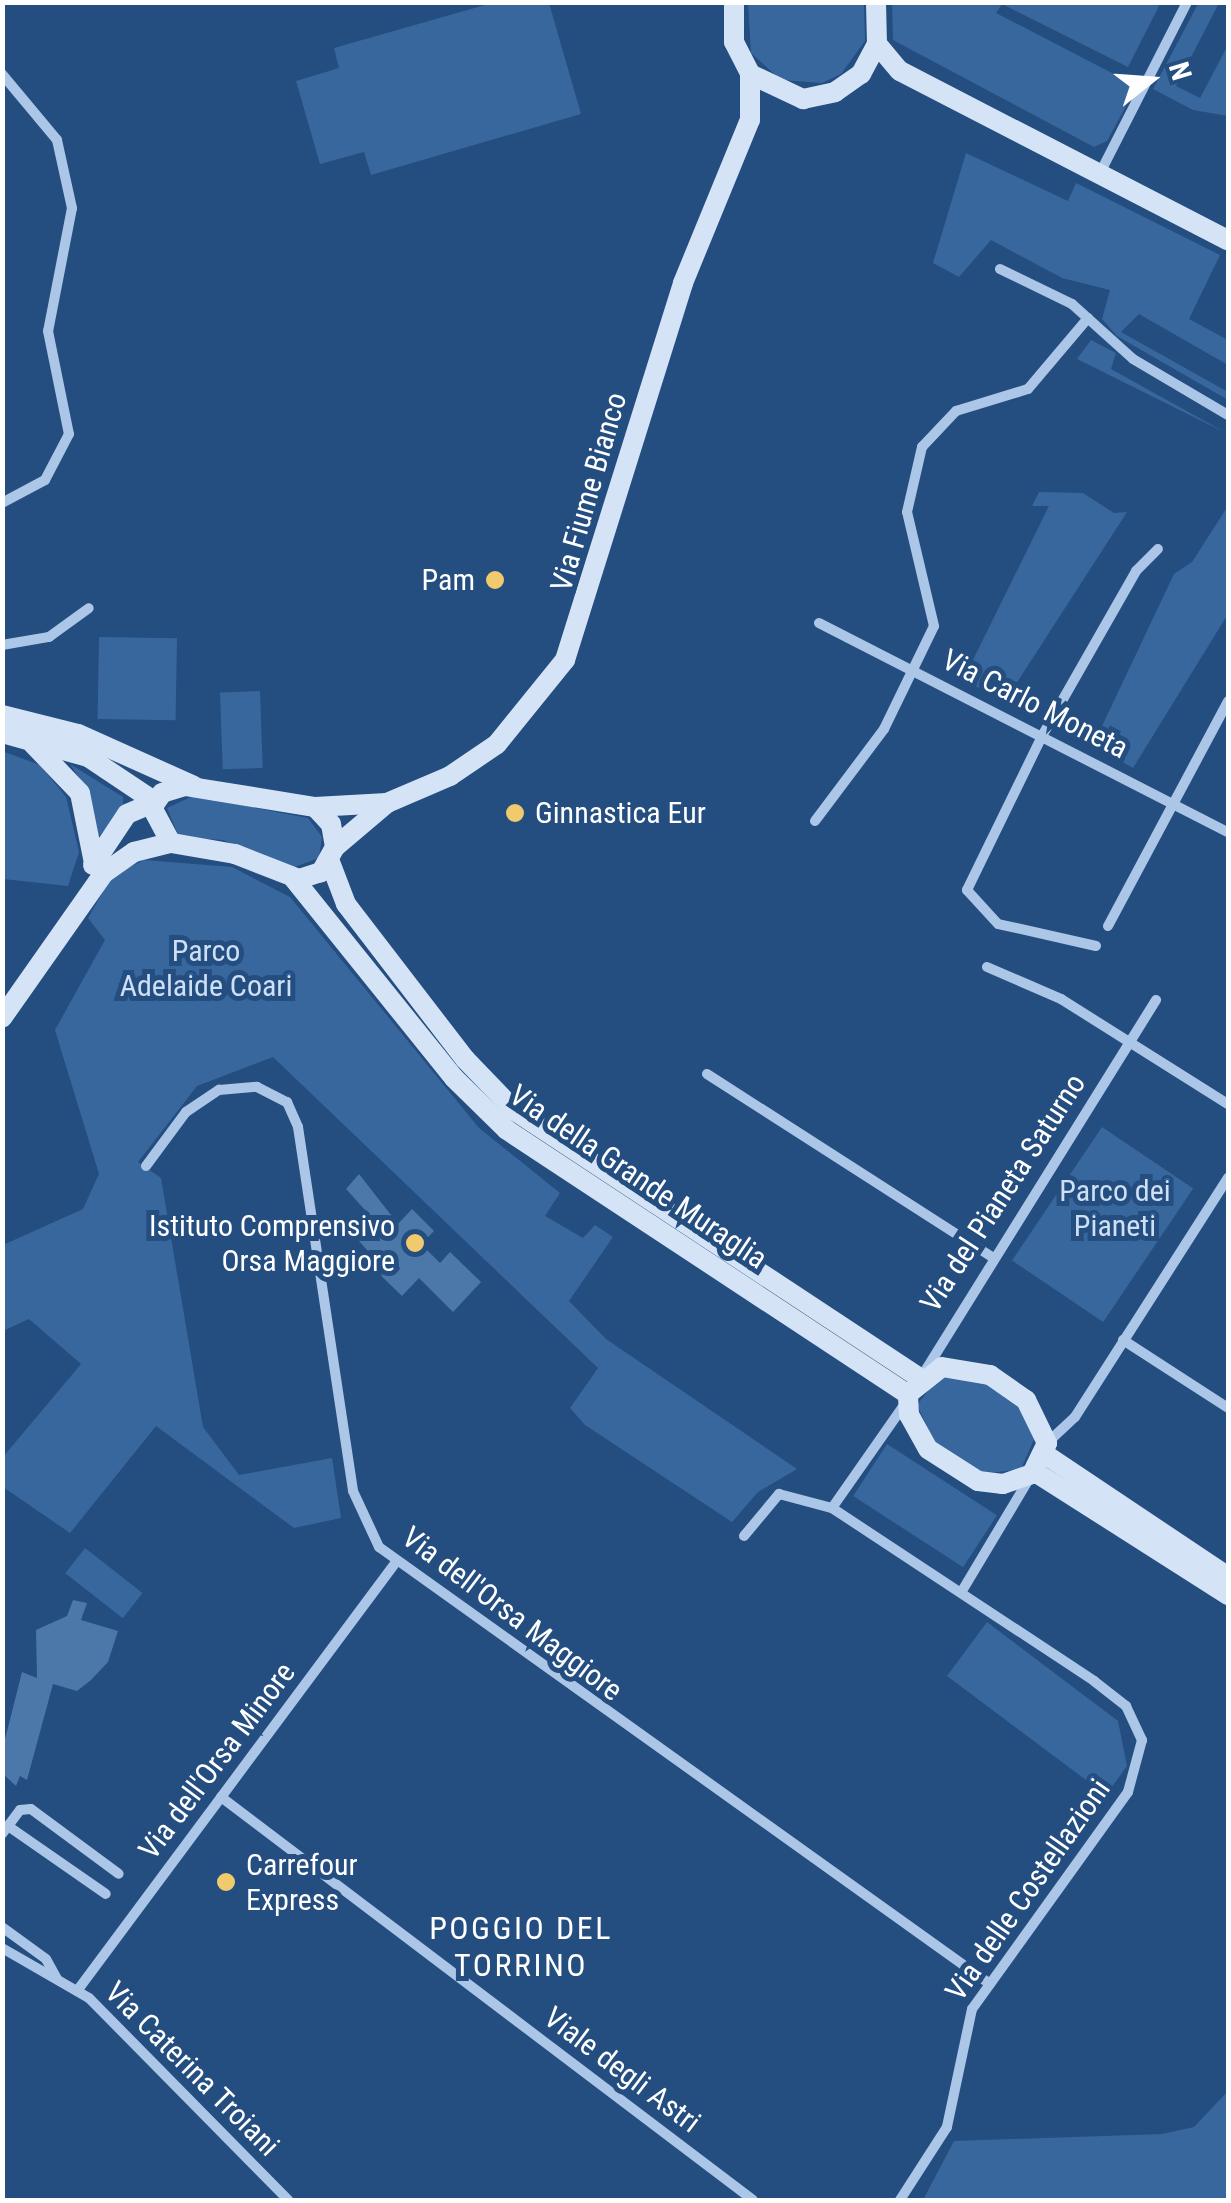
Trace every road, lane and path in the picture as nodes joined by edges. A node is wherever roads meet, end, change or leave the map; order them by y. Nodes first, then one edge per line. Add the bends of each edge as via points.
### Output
1 (876, 2) edge
2 (1187, 2) edge
3 (732, 4) edge
4 (877, 44) junction
5 (866, 68) junction
6 (900, 71) junction
7 (2, 74) edge
8 (750, 74) junction
9 (778, 93) junction
10 (750, 120) junction
11 (1100, 173) junction
12 (1228, 240) edge
13 (1000, 269) dead end
14 (1088, 318) junction
15 (1228, 414) edge
16 (2, 503) edge
17 (1158, 549) dead end
18 (89, 608) dead end
19 (818, 623) dead end
20 (2, 644) edge
21 (911, 669) junction
22 (1228, 701) edge
23 (2, 716) edge
24 (12, 735) edge
25 (1042, 736) junction
26 (196, 786) junction
27 (154, 802) junction
28 (387, 802) junction
29 (1174, 802) junction
30 (314, 807) junction
31 (815, 820) dead end
32 (1228, 832) edge
33 (171, 843) junction
34 (333, 854) junction
35 (94, 863) junction
36 (294, 879) junction
37 (80, 899) junction
38 (1108, 926) dead end
39 (1096, 946) dead end
40 (987, 968) dead end
41 (1156, 1000) dead end
42 (6, 1007) edge
43 (1131, 1040) junction
44 (706, 1074) dead end
45 (1228, 1104) edge
46 (146, 1166) dead end
47 (1228, 1178) edge
48 (992, 1258) junction
49 (1123, 1340) junction
50 (914, 1387) junction
51 (1228, 1408) edge
52 (1040, 1461) junction
53 (832, 1508) junction
54 (744, 1536) dead end
55 (396, 1562) junction
56 (1228, 1577) edge
57 (962, 1591) junction
58 (1228, 1595) edge
59 (221, 1798) junction
60 (5, 1830) edge
61 (119, 1874) dead end
62 (106, 1894) dead end
63 (2, 1927) edge
64 (2, 1948) edge
65 (56, 1979) junction
66 (990, 1984) junction
67 (78, 1991) junction
68 (288, 2200) edge
69 (753, 2200) edge
70 (900, 2200) edge

1 - 4 street
2 - 11 street
3 - 8 street, Via Fiume Bianco via 734,42
4 - 5 street
4 - 6 street
5 - 6 street
5 - 9 street via 826,96
6 - 11 street
7 - 16 street via 52,130 72,208 48,331 67,442 45,480
8 - 9 street
8 - 10 street, Via Fiume Bianco
9 - 10 street, Via Fiume Bianco
10 - 28 street, Via Fiume Bianco via 683,283 572,649 508,735 450,776
11 - 12 street
13 - 14 street
14 - 15 street via 1091,330 1132,359
14 - 21 street via 1032,386 952,413 922,447 907,512 936,617
17 - 25 street via 1136,571
18 - 20 street via 49,636
19 - 21 street, Via Carlo Moneta
21 - 25 street, Via Carlo Moneta
21 - 31 street via 881,734
22 - 29 street
23 - 26 street via 67,730
24 - 27 street via 96,760
24 - 35 street via 80,793
25 - 29 street, Via Carlo Moneta
25 - 39 street via 968,890 998,924
26 - 27 street
26 - 30 street
27 - 33 street via 154,822
27 - 35 street via 127,814
28 - 30 street
28 - 34 street
29 - 32 street, Via Carlo Moneta
29 - 38 street
30 - 34 street, Via della Grande Muraglia via 331,824
33 - 36 street via 235,854
33 - 37 street via 122,858
34 - 36 street via 313,877
34 - 50 street, Via della Grande Muraglia via 346,904 465,1059 516,1112
35 - 37 street
36 - 50 street, Via della Grande Muraglia via 454,1078 507,1130
37 - 42 street
40 - 43 street
41 - 43 street, Via del Pianeta Saturno
43 - 45 street
43 - 48 street, Via del Pianeta Saturno
44 - 48 street
46 - 55 street, Via dell'Orsa Maggiore via 186,1112 218,1090 257,1087 292,1108 355,1498 370,1534
47 - 49 street
48 - 50 street, Via del Pianeta Saturno
49 - 51 street
49 - 52 street
50 - 52 street via 953,1366 998,1378 1032,1407
50 - 52 street via 918,1436 954,1471 995,1484
50 - 53 street, Via del Pianeta Saturno
52 - 56 street
52 - 57 street
52 - 58 street
53 - 54 street, Via delle Costellazioni via 778,1494
53 - 57 street, Via delle Costellazioni
55 - 59 street, Via dell'Orsa Minore
55 - 66 street, Via dell'Orsa Maggiore
57 - 66 street, Via delle Costellazioni via 1126,1706 1144,1753 1125,1797
59 - 67 street, Via dell'Orsa Minore
59 - 69 street, Viale degli Astri
60 - 61 street via 20,1810 32,1809
60 - 62 street
63 - 65 street, Via Caterina Troiani via 46,1959
64 - 65 street, Via Caterina Troiani
65 - 67 street, Via Caterina Troiani
66 - 70 street, Via delle Costellazioni via 963,2030 947,2128
67 - 68 street, Via Caterina Troiani

